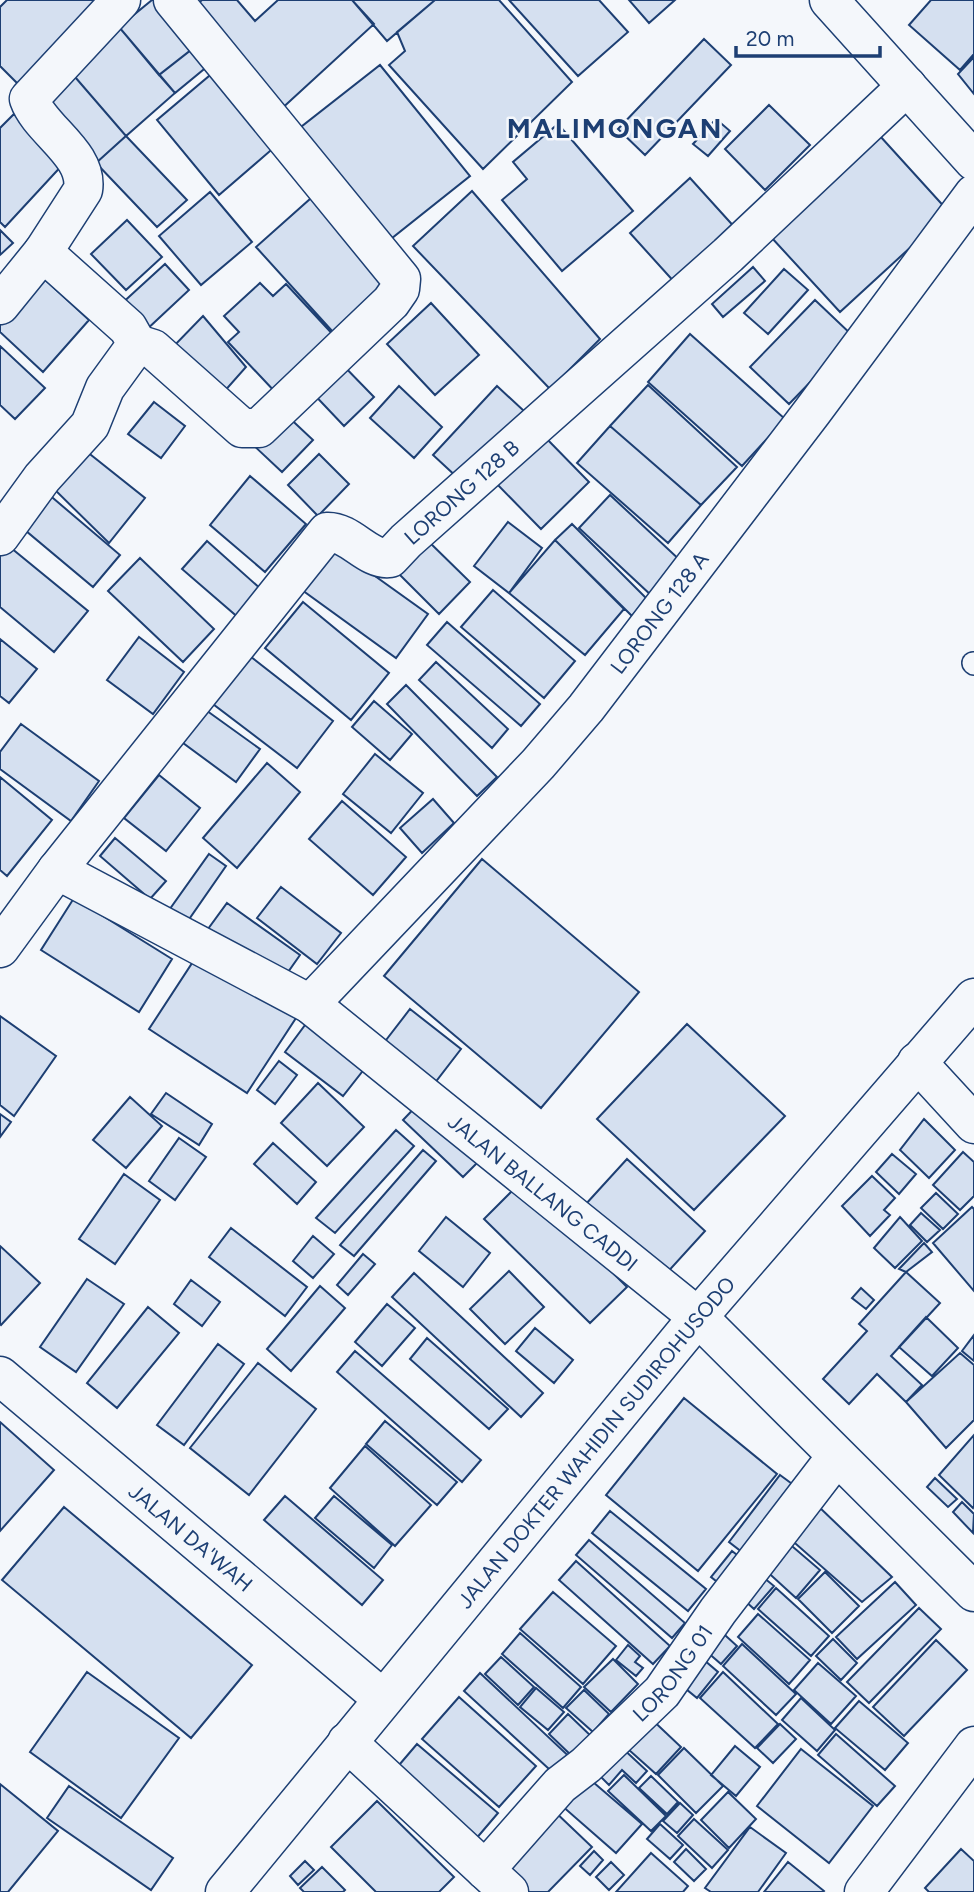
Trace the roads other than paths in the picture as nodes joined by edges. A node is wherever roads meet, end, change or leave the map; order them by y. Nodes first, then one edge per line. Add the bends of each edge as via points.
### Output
1 (121, 0) edge
2 (173, 0) edge
3 (837, 3) edge
4 (906, 86) junction
5 (974, 161) edge
6 (974, 194) edge
7 (43, 252) junction
8 (0, 305) edge
9 (137, 344) junction
10 (0, 536) edge
11 (57, 870) junction
12 (0, 948) edge
13 (974, 998) edge
14 (310, 1004) junction
15 (917, 1062) junction
16 (974, 1124) edge
17 (698, 1317) junction
18 (0, 1376) edge
19 (836, 1457) junction
20 (974, 1592) edge
21 (383, 1699) junction
22 (347, 1742) junction
23 (974, 1746) edge
24 (497, 1881) edge
25 (225, 1892) edge
26 (864, 1892) edge

1 - 7 street via 29,99 78,163 84,182
2 - 9 street via 401,279 400,289 259,428 242,428 153,349
3 - 4 street
4 - 5 street
4 - 11 street, LORONG 128 B via 728,255 390,558 327,532
6 - 14 street, LORONG 128 A via 586,708
7 - 8 street
7 - 9 street via 128,328
9 - 10 street via 101,394 90,425 48,471
11 - 12 street
11 - 14 street, JALAN BALLANG CADDI
13 - 15 street, JALAN DOKTER WAHIDIN SUDIROHUSODO
14 - 17 street, JALAN BALLANG CADDI
15 - 16 street
15 - 17 street, JALAN DOKTER WAHIDIN SUDIROHUSODO
17 - 19 street, JALAN BALLANG CADDI
17 - 21 street, JALAN DOKTER WAHIDIN SUDIROHUSODO
18 - 21 street, JALAN DA'WAH
19 - 20 street, JALAN BALLANG CADDI
19 - 24 street, LORONG 01 via 662,1692 560,1785
21 - 22 street, JALAN DOKTER WAHIDIN SUDIROHUSODO
22 - 24 street
22 - 25 street, JALAN DOKTER WAHIDIN SUDIROHUSODO
23 - 26 street

